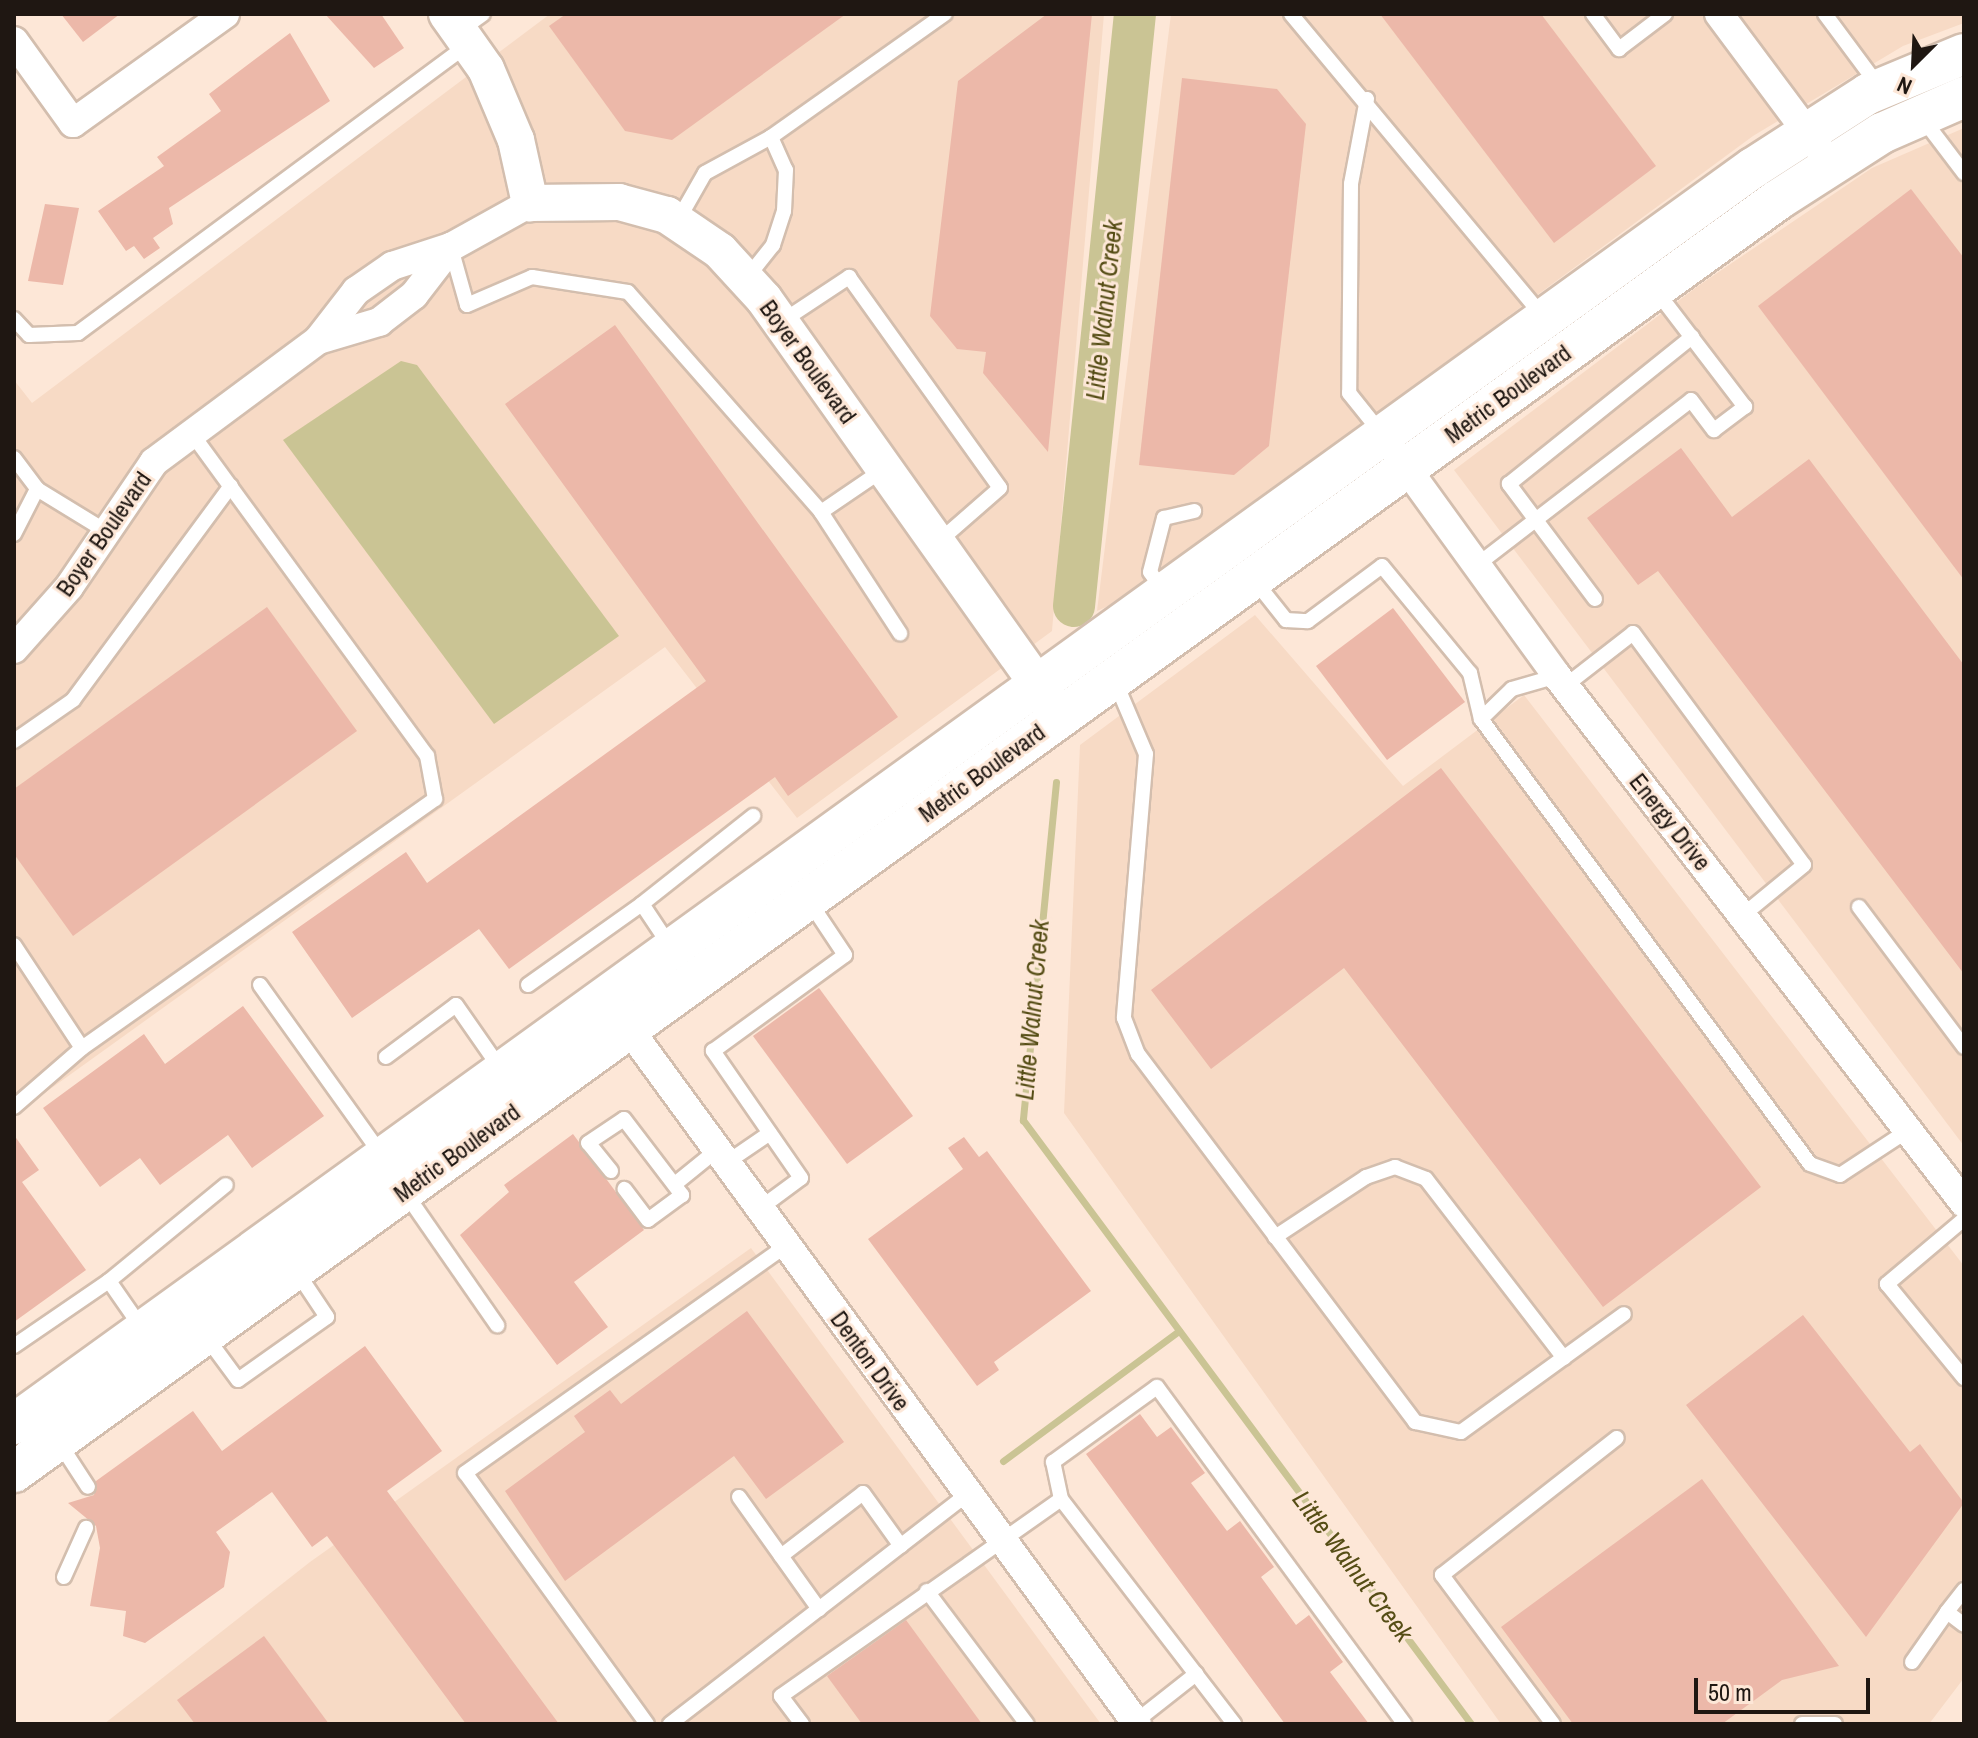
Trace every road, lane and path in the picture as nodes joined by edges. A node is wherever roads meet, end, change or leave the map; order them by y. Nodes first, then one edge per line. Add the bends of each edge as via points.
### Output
1 (225, 14) edge
2 (945, 14) edge
3 (1291, 14) edge
4 (1593, 14) edge
5 (1665, 14) edge
6 (1719, 14) edge
7 (1825, 14) edge
8 (464, 26) edge
9 (14, 41) edge
10 (1964, 54) edge
11 (1891, 83) junction
12 (1964, 97) edge
13 (1367, 99) junction
14 (1919, 115) junction
15 (1809, 130) junction
16 (771, 137) junction
17 (1829, 164) junction
18 (1964, 173) edge
19 (530, 203) junction
20 (677, 222) junction
21 (451, 247) junction
22 (1630, 256) junction
23 (745, 279) junction
24 (1655, 288) junction
25 (1544, 318) junction
26 (14, 319) edge
27 (781, 323) junction
28 (1692, 337) junction
29 (318, 340) junction
30 (191, 432) junction
31 (1383, 435) junction
32 (14, 458) edge
33 (1406, 468) junction
34 (884, 469) junction
35 (231, 486) junction
36 (37, 489) junction
37 (1194, 511) dead end
38 (821, 512) junction
39 (1535, 517) junction
40 (104, 530) junction
41 (14, 534) edge
42 (937, 542) junction
43 (1477, 565) junction
44 (1254, 579) junction
45 (1166, 593) junction
46 (1595, 599) dead end
47 (900, 633) dead end
48 (14, 649) edge
49 (1103, 663) junction
50 (1561, 681) junction
51 (1050, 701) junction
52 (1481, 719) junction
53 (14, 741) edge
54 (753, 816) dead end
55 (808, 899) junction
56 (642, 904) junction
57 (1859, 907) dead end
58 (1742, 916) junction
59 (14, 945) edge
60 (673, 949) junction
61 (260, 985) dead end
62 (528, 985) dead end
63 (617, 1013) junction
64 (1964, 1047) edge
65 (82, 1048) junction
66 (386, 1057) dead end
67 (502, 1072) junction
68 (14, 1107) edge
69 (1907, 1131) junction
70 (770, 1133) junction
71 (383, 1157) junction
72 (721, 1157) junction
73 (611, 1171) dead end
74 (675, 1184) junction
75 (226, 1185) dead end
76 (625, 1189) dead end
77 (404, 1191) junction
78 (1964, 1203) edge
79 (759, 1209) junction
80 (1964, 1219) edge
81 (1275, 1237) junction
82 (786, 1246) junction
83 (295, 1269) junction
84 (109, 1281) junction
85 (1624, 1314) dead end
86 (497, 1325) dead end
87 (143, 1330) junction
88 (204, 1334) junction
89 (14, 1346) edge
90 (1564, 1358) junction
91 (1962, 1371) edge
92 (14, 1424) edge
93 (1617, 1438) dead end
94 (57, 1441) junction
95 (14, 1472) edge
96 (88, 1487) dead end
97 (968, 1494) junction
98 (739, 1497) dead end
99 (1061, 1499) junction
100 (86, 1528) dead end
101 (999, 1538) junction
102 (901, 1546) junction
103 (781, 1556) junction
104 (64, 1577) dead end
105 (1964, 1590) edge
106 (927, 1591) junction
107 (819, 1609) junction
108 (1947, 1612) junction
109 (1964, 1625) edge
110 (1912, 1662) dead end
111 (1196, 1674) junction
112 (1136, 1723) edge
113 (647, 1724) edge
114 (670, 1724) edge
115 (802, 1724) edge
116 (1027, 1724) edge
117 (1234, 1724) edge
118 (1405, 1724) edge
119 (1553, 1724) edge
120 (1802, 1724) edge
121 (1835, 1724) edge

1 - 9 street via 73,123
2 - 16 lane
3 - 13 lane
4 - 5 lane via 1619,49
6 - 15 street
7 - 11 lane
8 - 19 street via 516,140
8 - 26 lane via 78,333 29,335
10 - 11 main road, Metric Boulevard
11 - 14 main road
11 - 15 main road, Metric Boulevard
12 - 14 main road, Metric Boulevard
13 - 25 lane
13 - 31 lane via 1351,184 1349,393
14 - 17 main road, Metric Boulevard
14 - 18 lane
15 - 17 street
15 - 22 main road, Metric Boulevard
16 - 20 lane via 705,173
16 - 23 lane via 786,170 784,211 773,245
17 - 24 main road, Metric Boulevard
19 - 20 street, Boyer Boulevard via 619,202
19 - 21 street, Boyer Boulevard
20 - 23 street, Boyer Boulevard
21 - 29 street, Boyer Boulevard via 392,266 356,291
21 - 29 street, Boyer Boulevard via 414,295 379,322
21 - 38 lane via 467,305 532,277 628,292
22 - 24 main road
22 - 25 main road, Metric Boulevard
23 - 27 street, Boyer Boulevard
24 - 28 lane
24 - 33 main road, Metric Boulevard
25 - 31 main road, Metric Boulevard
27 - 34 street, Boyer Boulevard
27 - 42 lane via 849,277 1000,488
28 - 39 lane via 1509,484
28 - 39 lane via 1745,407 1714,430 1691,400
29 - 30 street, Boyer Boulevard
30 - 35 lane
30 - 40 street, Boyer Boulevard via 154,462
31 - 33 street, Energy Drive
31 - 45 main road, Metric Boulevard
32 - 36 lane
33 - 43 street, Energy Drive
33 - 44 main road, Metric Boulevard
34 - 38 lane
34 - 42 street, Boyer Boulevard
35 - 53 lane via 73,700
35 - 65 lane via 427,756 435,799
36 - 40 lane
36 - 41 lane
37 - 45 lane via 1164,518 1150,572
38 - 47 lane
39 - 43 lane
39 - 46 lane
40 - 48 street, Boyer Boulevard via 69,587
42 - 51 street, Boyer Boulevard
43 - 50 street, Energy Drive
44 - 49 main road, Metric Boulevard
44 - 52 lane via 1286,620 1308,621 1382,566 1470,673
45 - 49 main road, Metric Boulevard
49 - 51 main road, Metric Boulevard
49 - 81 lane via 1146,754 1124,1018 1138,1054
50 - 52 lane via 1512,689
50 - 58 street, Energy Drive
50 - 58 lane via 1633,633 1804,865
51 - 55 main road, Metric Boulevard
51 - 60 main road, Metric Boulevard
52 - 69 lane via 1810,1164 1840,1175
54 - 56 lane
55 - 63 main road, Metric Boulevard
55 - 70 lane via 845,955 713,1051
56 - 60 lane
56 - 62 lane
57 - 64 lane
58 - 69 street, Energy Drive
59 - 65 lane
60 - 63 main road, Metric Boulevard
61 - 71 lane
63 - 67 main road, Metric Boulevard
63 - 72 street, Denton Drive
63 - 77 main road, Metric Boulevard
65 - 68 lane
66 - 67 lane via 456,1005
67 - 71 main road, Metric Boulevard
69 - 78 street, Energy Drive
70 - 72 lane
70 - 79 lane via 801,1178
71 - 87 main road, Metric Boulevard
72 - 74 lane
72 - 79 street, Denton Drive
73 - 74 lane via 588,1143 624,1119
74 - 76 lane via 682,1195 648,1220
75 - 84 lane
77 - 83 main road, Metric Boulevard
77 - 86 lane
79 - 82 street, Denton Drive
80 - 91 lane via 1887,1284
81 - 90 lane via 1366,1177 1395,1167 1426,1179
81 - 90 lane via 1415,1422 1461,1432
82 - 97 street, Denton Drive
82 - 113 lane via 465,1473
83 - 88 main road, Metric Boulevard
83 - 88 lane via 327,1317 238,1380
84 - 87 lane
84 - 89 lane
85 - 90 lane
87 - 92 main road, Metric Boulevard
88 - 94 main road, Metric Boulevard
93 - 119 lane via 1442,1575
94 - 95 main road, Metric Boulevard
94 - 96 lane
97 - 101 street, Denton Drive
97 - 102 lane
98 - 103 lane
99 - 101 lane
99 - 111 lane
99 - 118 lane via 1053,1462 1157,1387
100 - 104 lane
101 - 106 lane
101 - 112 street, Denton Drive
102 - 103 lane via 863,1493
102 - 107 lane
103 - 107 lane
105 - 108 lane
106 - 115 lane via 781,1696
106 - 116 lane
107 - 114 lane
108 - 109 lane
108 - 110 lane
111 - 112 lane
111 - 117 lane
120 - 121 lane

